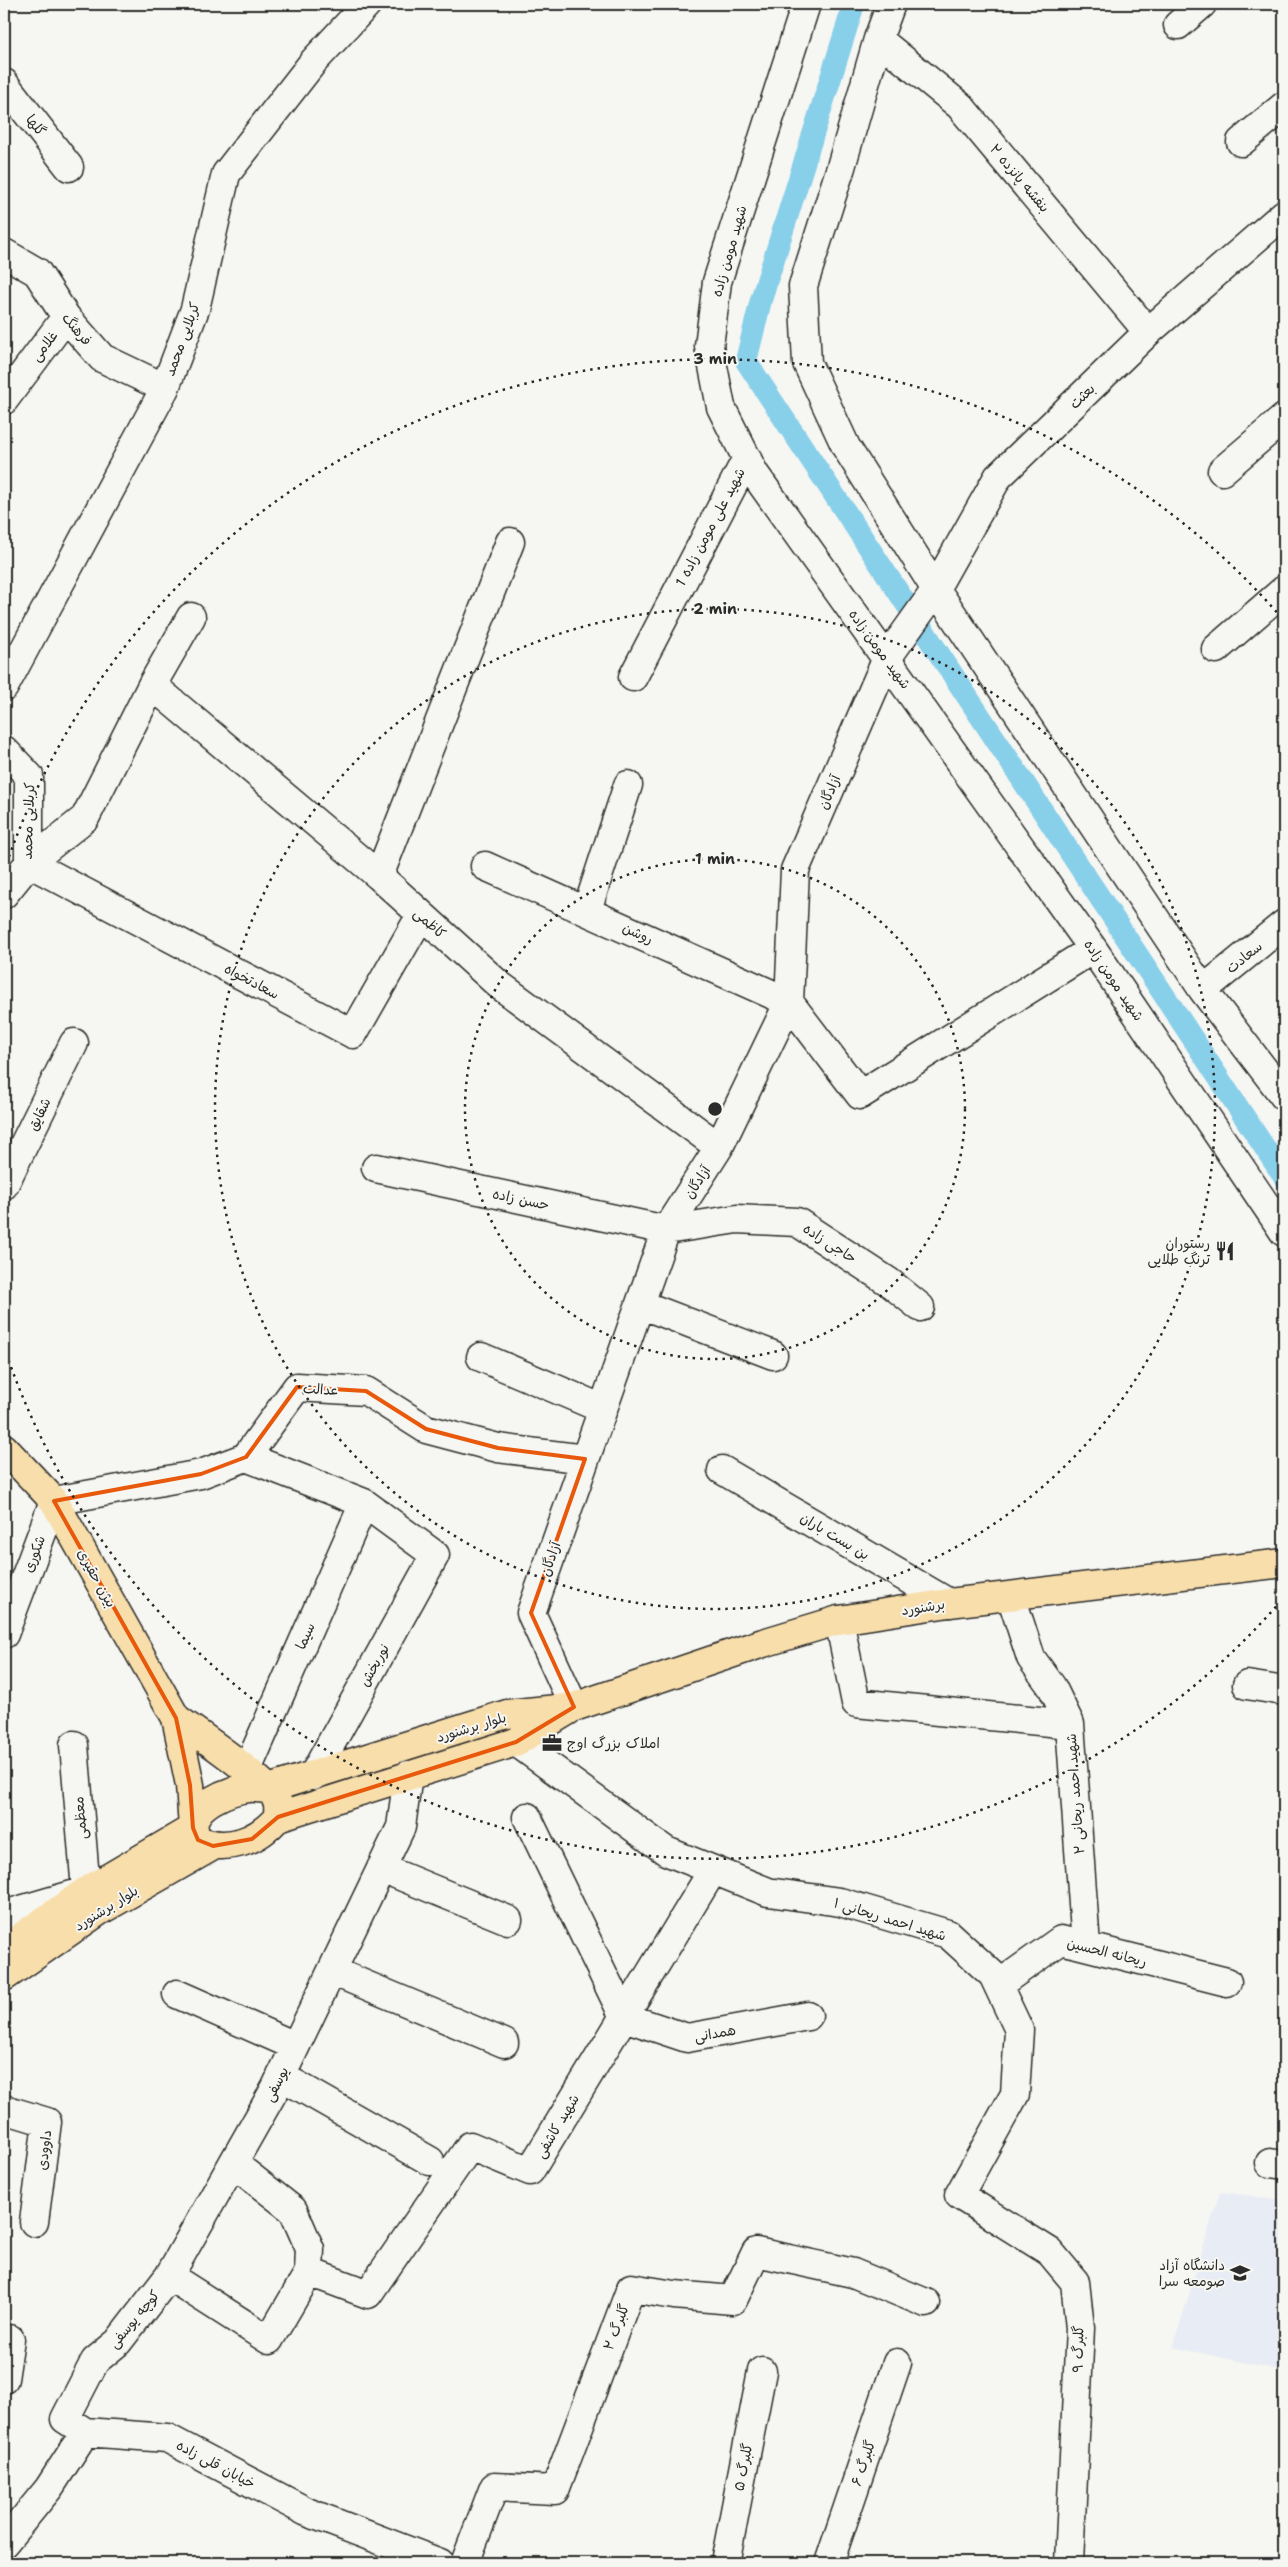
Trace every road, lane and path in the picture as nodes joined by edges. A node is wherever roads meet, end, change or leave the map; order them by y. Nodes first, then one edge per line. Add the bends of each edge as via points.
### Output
1 (367, 4) edge
2 (806, 4) edge
3 (891, 4) edge
4 (1202, 4) edge
5 (1178, 25) dead end
6 (878, 39) junction
7 (4, 83) edge
8 (1284, 106) edge
9 (1241, 142) dead end
10 (69, 167) dead end
11 (1284, 214) edge
12 (4, 253) edge
13 (66, 317) junction
14 (1148, 332) junction
15 (165, 388) junction
16 (4, 400) edge
17 (1284, 418) edge
18 (747, 458) junction
19 (1222, 470) dead end
20 (510, 542) dead end
21 (935, 588) junction
22 (1284, 590) edge
23 (191, 617) dead end
24 (903, 636) joint
25 (14, 646) edge
26 (1216, 649) dead end
27 (887, 658) junction
28 (633, 677) dead end
29 (152, 685) junction
30 (4, 687) edge
31 (4, 750) edge
32 (628, 785) dead end
33 (29, 863) junction
34 (485, 866) dead end
35 (379, 876) junction
36 (4, 894) edge
37 (587, 910) junction
38 (421, 915) junction
39 (1284, 924) edge
40 (1093, 949) junction
41 (1203, 990) junction
42 (789, 1002) junction
43 (74, 1042) dead end
44 (1284, 1096) edge
45 (719, 1148) junction
46 (376, 1168) dead end
47 (4, 1185) edge
48 (666, 1230) junction
49 (1284, 1232) edge
50 (640, 1304) junction
51 (920, 1307) dead end
52 (773, 1355) dead end
53 (481, 1357) dead end
54 (603, 1409) junction
55 (4, 1448) edge
56 (246, 1458) junction
57 (585, 1459) junction
58 (722, 1470) dead end
59 (54, 1501) junction
60 (364, 1503) junction
61 (1284, 1563) edge
62 (1011, 1596) junction
63 (948, 1603) junction
64 (839, 1620) junction
65 (4, 1634) edge
66 (1247, 1685) dead end
67 (1284, 1692) edge
68 (574, 1707) junction
69 (176, 1718) junction
70 (1070, 1724) junction
71 (516, 1742) junction
72 (74, 1745) dead end
73 (247, 1770) junction
74 (313, 1776) junction
75 (408, 1776) junction
76 (268, 1789) junction
77 (278, 1817) junction
78 (528, 1817) dead end
79 (203, 1837) junction
80 (381, 1868) junction
81 (713, 1870) junction
82 (86, 1891) junction
83 (4, 1915) edge
84 (508, 1920) dead end
85 (1086, 1946) junction
86 (4, 1949) edge
87 (332, 1971) junction
88 (4, 1977) edge
89 (1227, 1982) dead end
90 (998, 1985) junction
91 (177, 1994) dead end
92 (808, 2016) dead end
93 (624, 2017) junction
94 (504, 2044) dead end
95 (296, 2046) junction
96 (281, 2076) junction
97 (4, 2110) edge
98 (430, 2161) dead end
99 (233, 2163) junction
100 (958, 2195) joint
101 (34, 2222) dead end
102 (309, 2272) junction
103 (169, 2276) junction
104 (926, 2303) dead end
105 (10, 2340) dead end
106 (897, 2363) dead end
107 (762, 2371) dead end
108 (4, 2379) edge
109 (85, 2432) junction
110 (4, 2543) edge
111 (4, 2557) edge
112 (428, 2561) edge
113 (11, 2563) edge
114 (465, 2563) edge
115 (724, 2563) edge
116 (829, 2563) edge
117 (1069, 2563) edge

1 - 15 street, کربلایی محمد via 314,61 226,174 195,309
2 - 18 street, شهید مومن زاده via 716,292 709,346 721,407
3 - 6 street
4 - 5 street
6 - 14 street, بنفشه پانزده ۲ via 960,106
6 - 21 street via 803,286 807,362 846,447
7 - 10 street, گلها
8 - 9 street
11 - 14 street, بعثت
12 - 13 street, فرهنگ via 37,272
13 - 15 street, فرهنگ via 102,358
13 - 16 street, غلامی
14 - 21 street, بعثت via 998,477
15 - 25 street, کربلایی محمد
17 - 19 street
18 - 27 street, شهید مومن زاده via 754,473
18 - 28 street, شهید علی مومن زاده 1
20 - 35 street
21 - 24 street, بعثت
21 - 41 street
22 - 26 street
23 - 29 street
24 - 27 street, آزادگان
25 - 30 street, کربلایی محمد
27 - 40 street, شهید مومن زاده
27 - 42 street, آزادگان via 795,870
29 - 33 street via 85,818
29 - 35 street, کاظمی
31 - 33 street, کربلایی محمد via 30,776
32 - 37 street
33 - 36 street, کربلایی محمد
33 - 38 street, سعادتخواه via 353,1034
34 - 37 street, روشن
35 - 38 street, کاظمی
37 - 42 street, روشن
38 - 45 street, کاظمی via 498,984
39 - 41 street, سعادت
40 - 42 street via 860,1095
40 - 49 street, شهید مومن زاده
41 - 44 street
42 - 45 street, آزادگان
43 - 47 street, شقایق
45 - 48 street, آزادگان
46 - 48 street, حسن زاده
48 - 50 street, آزادگان
48 - 51 street, حاجی زاده via 737,1219 797,1222 889,1282
50 - 52 street
50 - 54 street, آزادگان
53 - 54 street
54 - 57 street, آزادگان
55 - 59 main road, بیژن حقیری
56 - 57 street, عدالت via 297,1387 366,1391 426,1429 498,1448
56 - 59 street via 200,1474
56 - 60 street
57 - 68 street, آزادگان via 531,1613
58 - 63 street, بن بست باران
59 - 65 street, شکوری
59 - 69 main road, بیژن حقیری
60 - 73 street, سیما
60 - 74 street, نوربخش via 435,1555
61 - 62 main road, برشنورد
62 - 63 main road, برشنورد
62 - 70 street, شهید احمد ریحانی ۲ via 1031,1658 1052,1687
63 - 64 main road, برشنورد
64 - 68 main road, برشنورد
64 - 70 street via 856,1703
66 - 67 street
68 - 71 main road, بلوار برشنورد
68 - 74 main road, بلوار برشنورد via 507,1714
69 - 73 main road
69 - 79 main road
70 - 85 street, شهید احمد ریحانی ۲
71 - 75 main road, بلوار برشنورد
71 - 81 street, شهید احمد ریحانی ۱ via 666,1850
72 - 82 street, معظمی
73 - 76 main road
74 - 76 main road, بلوار برشنورد
75 - 77 main road, بلوار برشنورد
75 - 80 street, یوسفی via 401,1827
76 - 77 main road via 278,1801
76 - 79 main road, بلوار برشنورد via 248,1788 207,1803 196,1816
77 - 79 main road via 268,1829 252,1839 232,1845
78 - 93 street
79 - 82 main road, بلوار برشنورد
79 - 88 main road, بلوار برشنورد
80 - 84 street
80 - 87 street, یوسفی
81 - 90 street, شهید احمد ریحانی ۱ via 768,1892 840,1902 948,1934 994,1975
81 - 93 street, شهید کاشفی
82 - 83 street
82 - 86 main road, بلوار برشنورد
85 - 89 street, ریحانه الحسین
85 - 90 street, ریحانه الحسین via 1062,1940
87 - 94 street
87 - 95 street, یوسفی
90 - 100 street, شهید احمد ریحانی ۱ via 1019,2030 1014,2094
91 - 95 street
92 - 93 street, همدانی via 687,2038
93 - 102 street, شهید کاشفی via 530,2171 470,2146 368,2294
95 - 96 street, یوسفی
96 - 98 street
96 - 99 street, یوسفی
97 - 101 street, داوودی via 47,2122
99 - 102 street via 293,2210 310,2249
99 - 103 street, یوسفی
100 - 117 street, گلبرگ ۹ via 1050,2252 1075,2282 1080,2328
102 - 103 street via 269,2340
103 - 109 street, کوچه یوسفی via 118,2342 95,2361 65,2419
104 - 114 street, گلبرگ ۲ via 853,2273 756,2252 733,2300 631,2288 555,2490 494,2488
105 - 108 street
106 - 116 street, گلبرگ ۶
107 - 115 street, گلبرگ ۵
109 - 110 street via 49,2488
109 - 112 street, خیابان قلی زاده via 167,2438 307,2512
111 - 113 street

